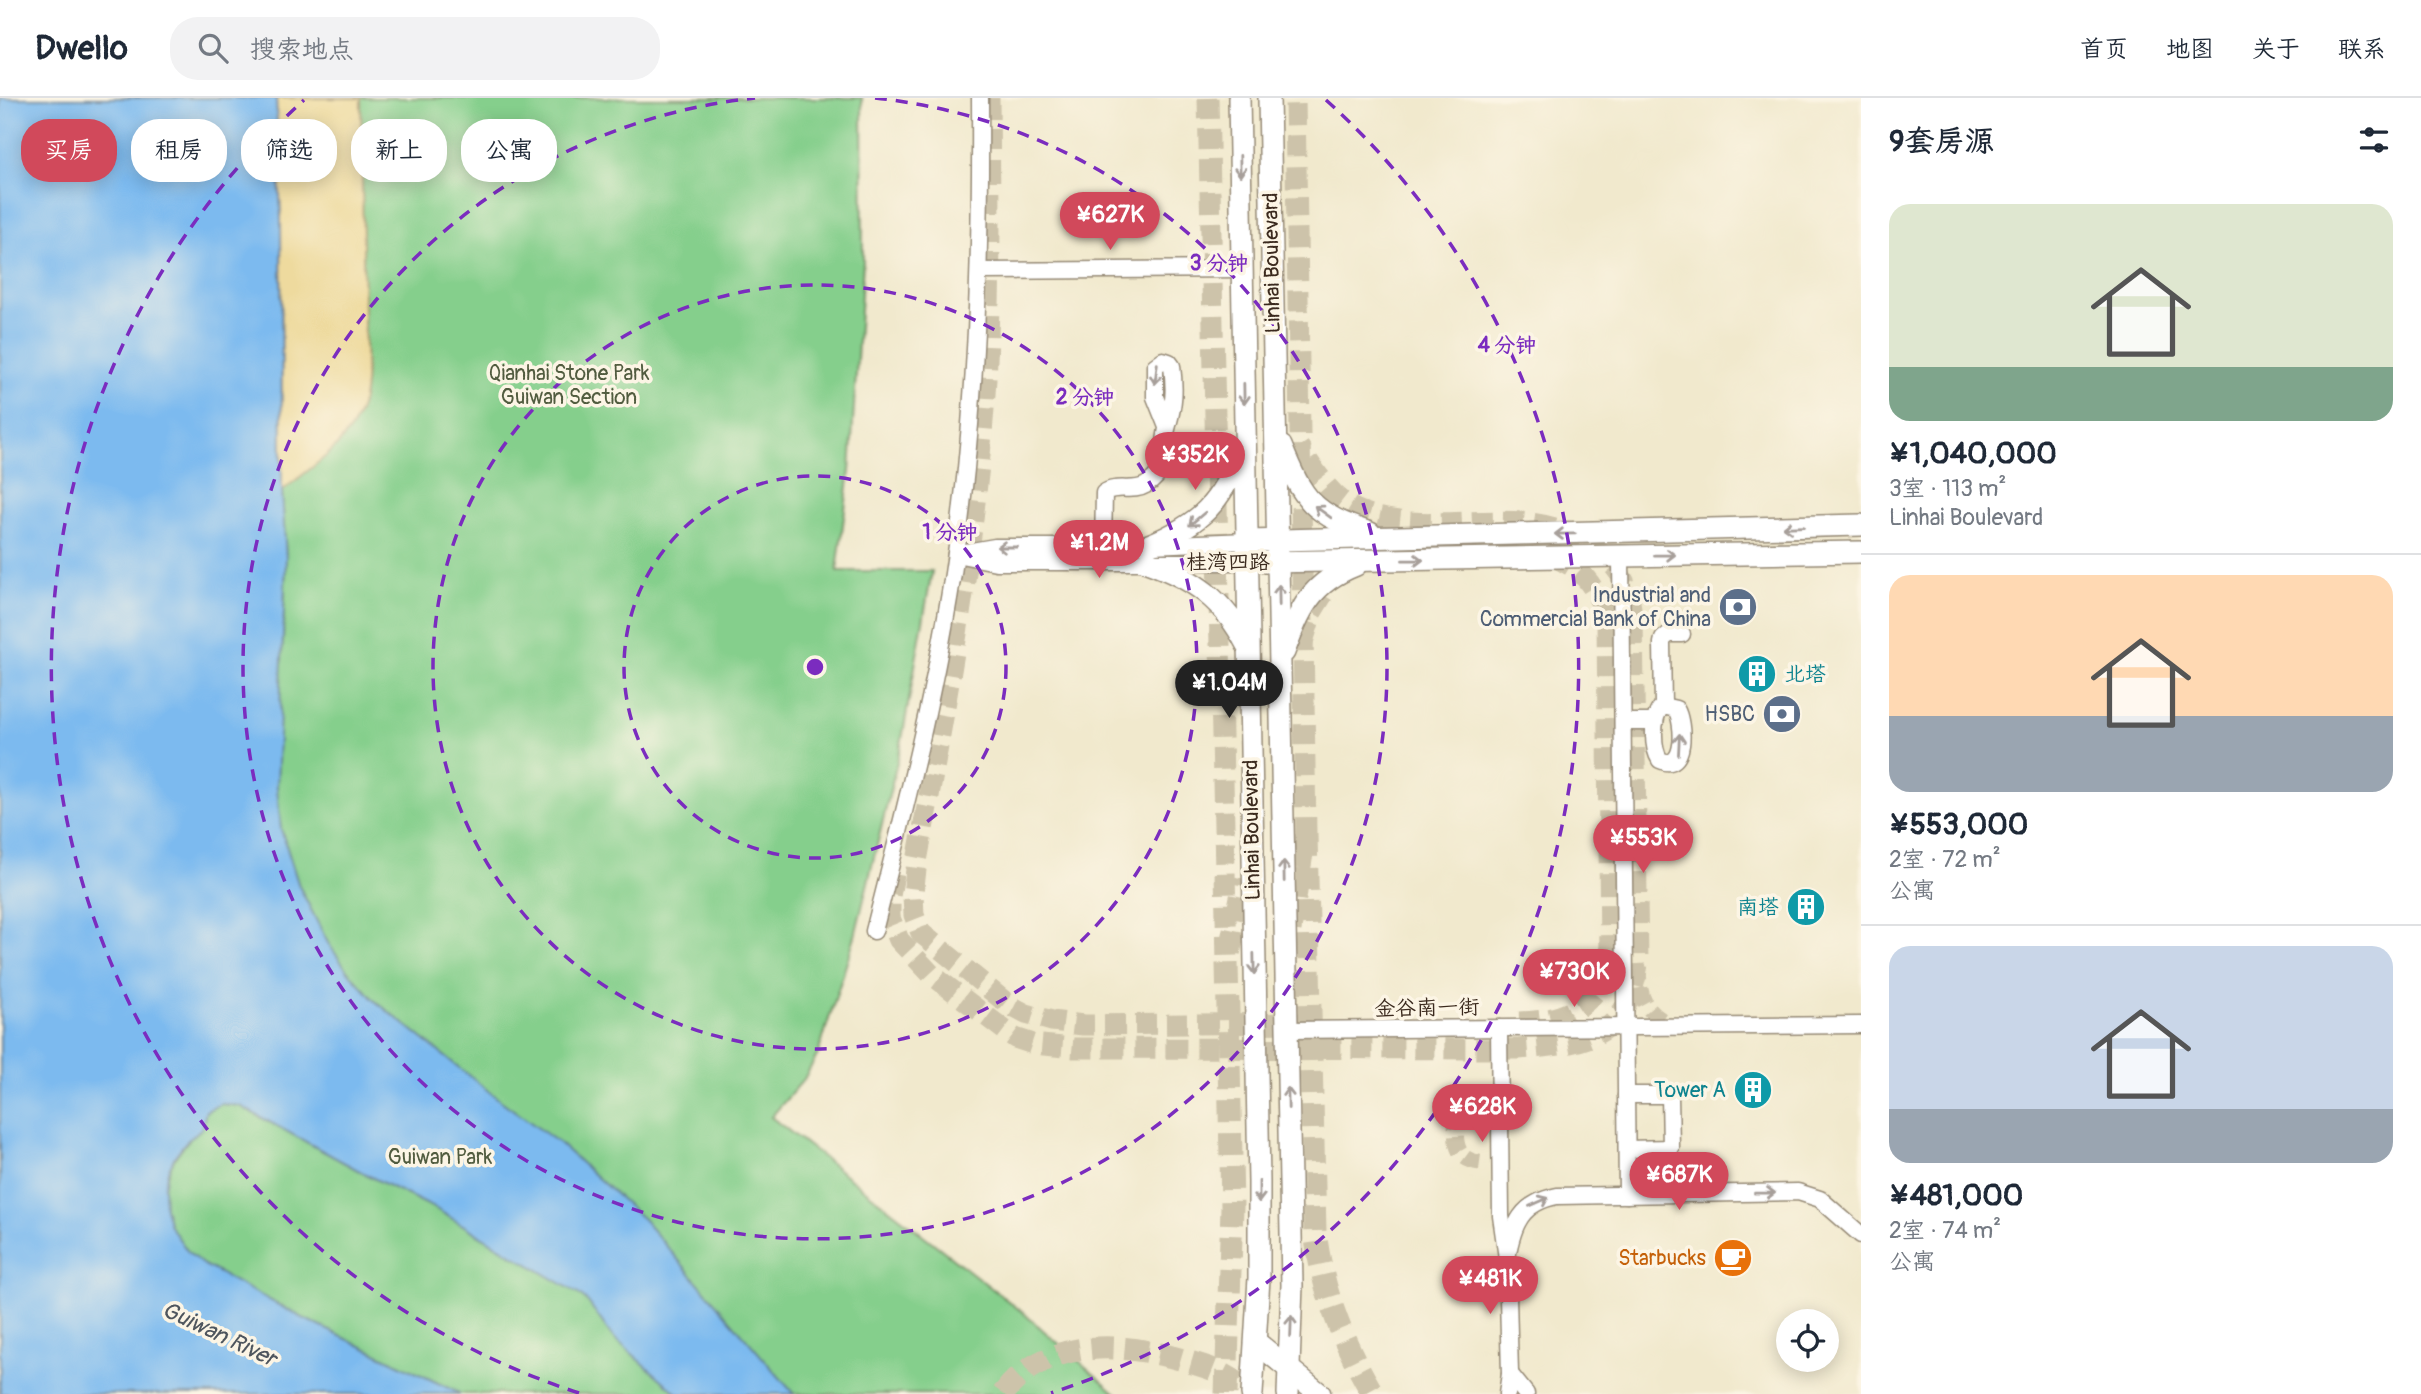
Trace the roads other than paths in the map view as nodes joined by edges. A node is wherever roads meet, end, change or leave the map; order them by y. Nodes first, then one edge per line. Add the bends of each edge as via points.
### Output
1 (980, 98) edge
2 (1239, 98) edge
3 (1269, 98) edge
4 (1242, 269) junction
5 (979, 271) junction
6 (1167, 426) dead end
7 (1276, 434) junction
8 (1245, 442) junction
9 (1861, 525) edge
10 (1386, 538) junction
11 (1278, 541) junction
12 (1104, 547) junction
13 (1819, 551) junction
14 (1247, 552) junction
15 (1861, 552) edge
16 (1148, 553) junction
17 (956, 554) junction
18 (1621, 556) junction
19 (1382, 560) junction
20 (1278, 562) junction
21 (1861, 568) edge
22 (1682, 634) dead end
23 (1248, 647) junction
24 (1280, 664) junction
25 (1663, 706) junction
26 (1623, 722) junction
27 (1655, 722) junction
28 (874, 931) dead end
29 (1861, 1024) edge
30 (1626, 1027) junction
31 (1499, 1028) junction
32 (1287, 1030) junction
33 (1626, 1095) junction
34 (1627, 1149) junction
35 (1627, 1195) junction
36 (1861, 1235) edge
37 (1507, 1258) junction
38 (1256, 1342) junction
39 (1290, 1369) junction
40 (1510, 1374) junction
41 (1252, 1394) edge
42 (1288, 1394) edge
43 (1320, 1394) edge
44 (1507, 1394) edge
45 (1526, 1394) edge

1 - 5 street
2 -> 4 main road, Linhai Boulevard
3 - 7 main road, Linhai Boulevard
4 - 5 street
4 -> 8 main road, Linhai Boulevard
5 - 17 street via 973,395
6 - 12 street via 1164,460 1153,479 1136,489 1104,493
10 -> 7 main road via 1316,509 1303,493
7 - 11 main road, Linhai Boulevard
8 - 14 main road, Linhai Boulevard
8 -> 16 main road via 1223,491 1208,510
9 -> 10 main road, 桂湾四路
10 - 11 main road, 桂湾四路
11 - 14 main road, 桂湾四路
11 - 20 main road, Linhai Boulevard
12 - 16 street, 桂湾四路
12 -> 17 street, 桂湾四路 via 995,547
13 - 15 main road, 桂湾四路
18 -> 13 main road, 桂湾四路
13 - 21 main road
14 - 16 street, 桂湾四路
14 - 20 main road, 桂湾四路
14 - 23 main road, Linhai Boulevard
16 - 17 street, 桂湾四路 via 996,562
16 - 23 main road via 1210,596 1239,629
17 - 28 street via 907,802
19 -> 18 main road, 桂湾四路
18 - 26 street
19 - 20 main road, 桂湾四路
19 - 24 main road via 1336,573 1320,585 1297,616
24 -> 20 main road, Linhai Boulevard
22 - 25 street via 1663,639
23 -> 38 main road, Linhai Boulevard via 1259,1181
32 -> 24 main road, Linhai Boulevard
25 - 27 street
27 -> 25 street via 1658,757 1672,762 1680,754 1680,718 1676,709
26 - 27 street
26 - 30 street
29 - 30 street, 金谷南一街
30 - 31 street, 金谷南一街
30 - 33 street
31 - 32 street, 金谷南一街
31 - 37 street via 1493,1163
39 -> 32 main road, Linhai Boulevard
33 - 34 street
33 - 34 street via 1670,1095 1671,1148
34 - 35 street
35 -> 36 street via 1798,1192 1820,1199
37 -> 35 street via 1516,1223 1530,1205 1557,1196
37 - 40 street
38 - 39 main road
38 - 41 main road, Linhai Boulevard
39 - 42 main road, Linhai Boulevard
39 - 43 main road
40 - 44 street
40 - 45 street

